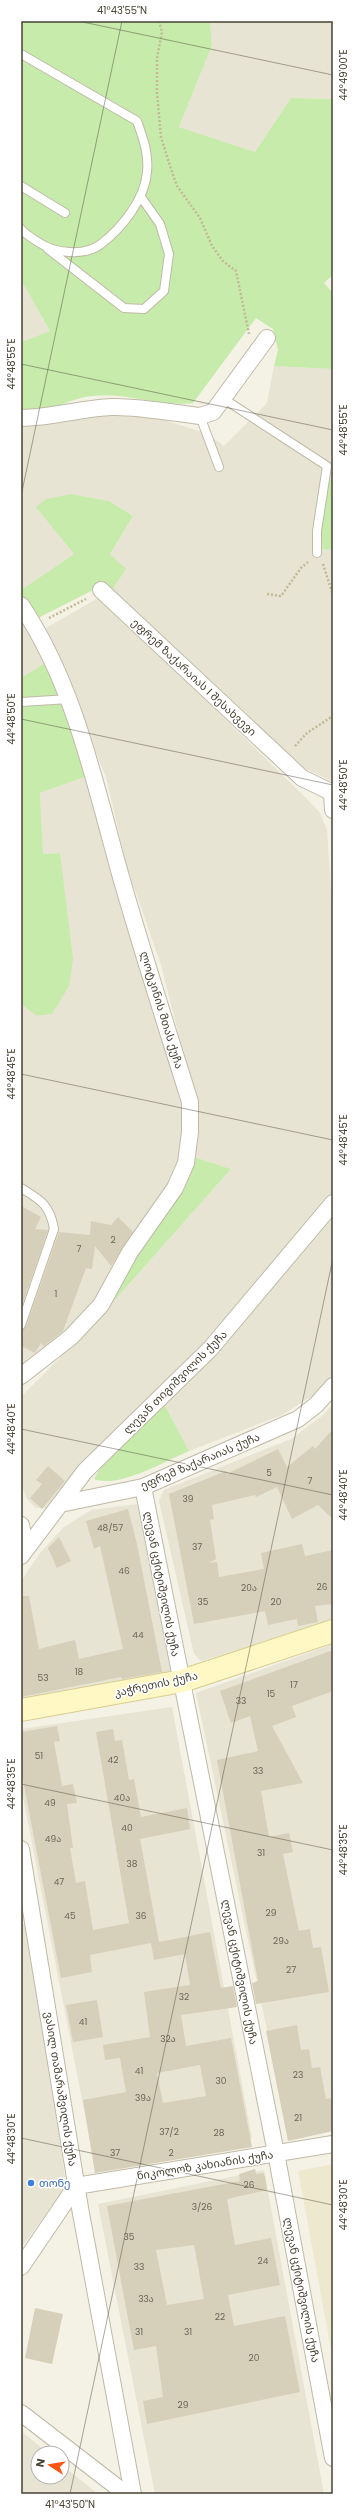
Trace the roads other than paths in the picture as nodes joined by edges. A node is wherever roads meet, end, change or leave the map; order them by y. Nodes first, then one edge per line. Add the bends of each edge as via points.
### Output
1 (21, 54) edge
2 (21, 186) edge
3 (141, 197) junction
4 (65, 213) dead end
5 (21, 229) edge
6 (48, 249) junction
7 (267, 338) dead end
8 (224, 399) junction
9 (200, 416) junction
10 (21, 418) edge
11 (219, 467) dead end
12 (317, 553) road end
13 (102, 590) road end
14 (21, 605) edge
15 (69, 699) junction
16 (21, 702) edge
17 (332, 793) edge
18 (333, 810) edge
19 (21, 1188) edge
20 (333, 1203) edge
21 (21, 1326) edge
22 (21, 1376) edge
23 (333, 1386) edge
24 (143, 1487) junction
25 (60, 1504) junction
26 (21, 1525) edge
27 (23, 1552) edge
28 (333, 1631) edge
29 (182, 1681) junction
30 (21, 1710) edge
31 (21, 1849) edge
32 (23, 1875) edge
33 (333, 2144) edge
34 (276, 2153) junction
35 (76, 2186) junction
36 (21, 2267) edge
37 (21, 2413) edge
38 (333, 2458) edge
39 (126, 2494) edge
40 (133, 2494) edge

1 - 3 lane via 137,121 146,146 147,172
2 - 4 lane
3 - 6 lane via 130,214 100,245 78,252
3 - 6 lane via 160,224 169,254 164,291 144,309 124,308
5 - 6 lane
7 - 8 street
8 - 9 street via 213,412
8 - 12 lane via 327,466 317,531
9 - 10 street via 114,407 78,410 40,418
9 - 11 lane
13 - 17 street, ეფრემ ზაქარაიას I შესახვევი via 302,778
14 - 15 street, ლოტკინის მთას ქუჩა via 35,626
15 - 16 lane
15 - 22 street, ლოტკინის მთას ქუჩა via 190,1102 190,1132 186,1163 175,1188 130,1252 101,1305 71,1337
17 - 18 street
19 - 21 lane via 40,1200 48,1209 54,1229
20 - 25 street, ლევან თიგიშვილის ქუჩა via 211,1348 85,1471
23 - 24 street, ეფრემ ზაქარაიას ქუჩა via 316,1405 298,1419
24 - 25 street, ეფრემ ზაქარაიას ქუჩა
24 - 29 street, ლევან ცქიტიშვილის ქუჩა
25 - 27 street
26 - 27 street
28 - 29 street, კაჭრეთის ქუჩა
29 - 30 street, კაჭრეთის ქუჩა
29 - 34 street, ლევან ცქიტიშვილის ქუჩა
31 - 32 street, ვასილ თამარაშვილის ქუჩა
32 - 35 street, ვასილ თამარაშვილის ქუჩა
33 - 34 street, ნიკოლოზ კახიანის ქუჩა
34 - 35 street, ნიკოლოზ კახიანის ქუჩა
34 - 38 street, ლევან ცქიტიშვილის ქუჩა
35 - 36 street
35 - 40 street, ვასილ თამარაშვილის ქუჩა
37 - 39 street

